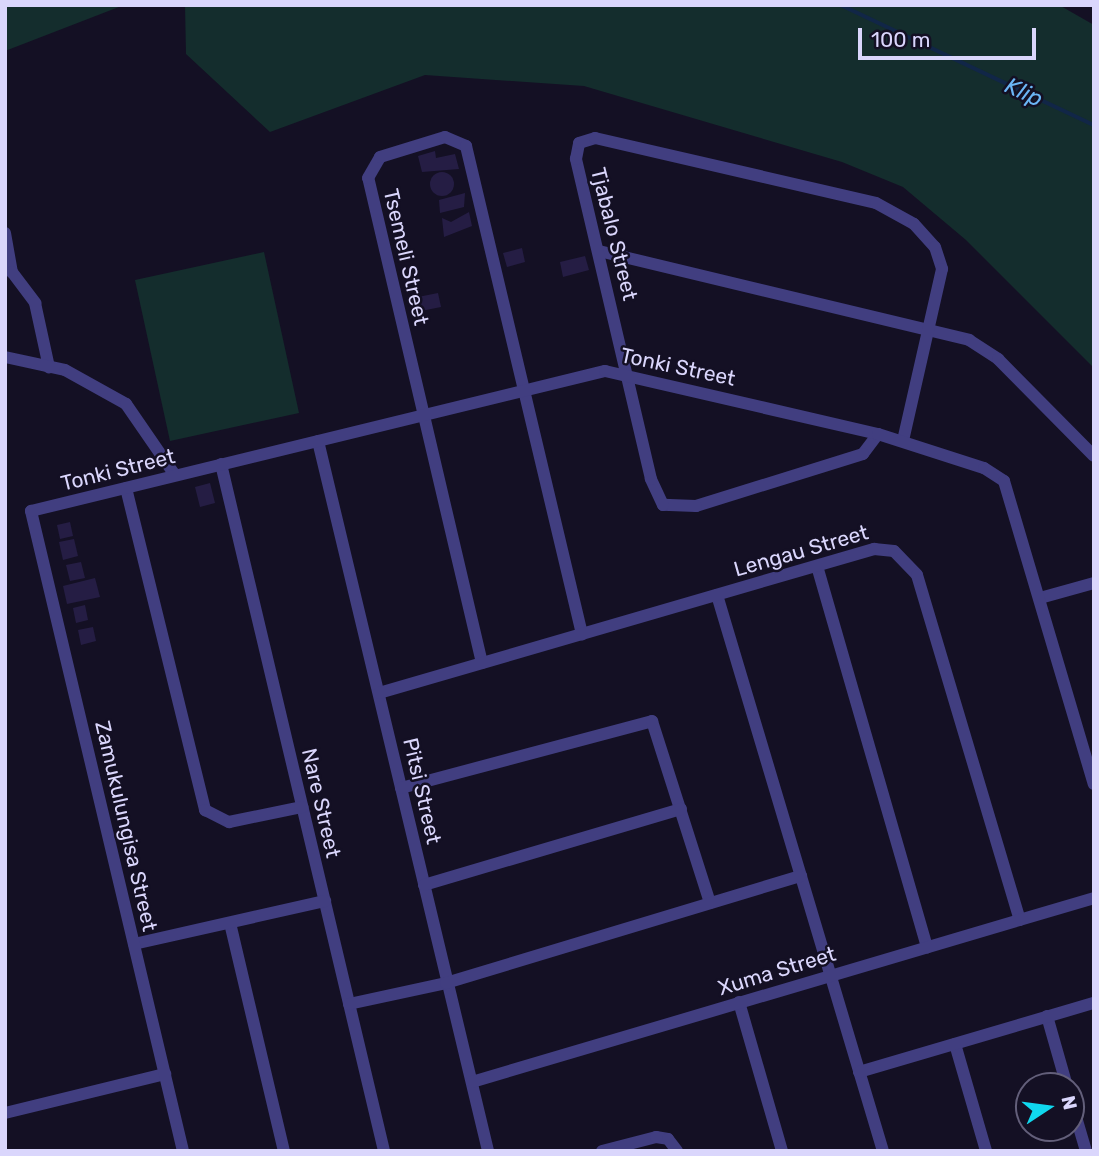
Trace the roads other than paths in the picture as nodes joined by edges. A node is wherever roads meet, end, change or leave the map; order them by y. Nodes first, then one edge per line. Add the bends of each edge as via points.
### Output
1 (5, 233) edge
2 (599, 251) junction
3 (929, 328) junction
4 (5, 357) edge
5 (49, 367) junction
6 (627, 371) junction
7 (524, 391) junction
8 (424, 415) junction
9 (878, 434) junction
10 (902, 440) junction
11 (318, 441) junction
12 (1094, 456) edge
13 (221, 464) junction
14 (175, 475) junction
15 (126, 488) junction
16 (30, 511) joint
17 (817, 566) junction
18 (1094, 583) edge
19 (717, 595) junction
20 (1040, 598) junction
21 (582, 634) junction
22 (482, 663) junction
23 (379, 693) junction
24 (1094, 784) edge
25 (401, 788) junction
26 (303, 807) junction
27 (681, 810) junction
28 (801, 876) junction
29 (424, 885) junction
30 (1094, 898) edge
31 (325, 901) junction
32 (709, 903) junction
33 (1020, 920) junction
34 (230, 923) junction
35 (134, 944) junction
36 (927, 947) junction
37 (831, 975) junction
38 (446, 983) junction
39 (739, 1002) junction
40 (1094, 1003) edge
41 (349, 1004) junction
42 (1047, 1016) junction
43 (955, 1044) junction
44 (859, 1072) junction
45 (1063, 1072) edge
46 (165, 1074) junction
47 (472, 1082) junction
48 (5, 1113) edge
49 (183, 1151) edge
50 (284, 1151) edge
51 (384, 1151) edge
52 (488, 1151) edge
53 (602, 1151) edge
54 (677, 1151) edge
55 (782, 1151) edge
56 (883, 1151) edge
57 (986, 1151) edge

1 - 5 street via 12,272 35,303
2 - 3 street
2 - 3 street, Tjabalo Street via 576,159 578,146 592,137 876,203 903,215 931,241 942,263
2 - 6 street, Tjabalo Street
3 - 10 street, Tjabalo Street
3 - 12 street via 990,352
4 - 5 street
5 - 14 street via 125,404
6 - 7 street, Tonki Street
6 - 9 street, Tonki Street
6 - 9 street, Tjabalo Street via 653,488 671,509 863,454
7 - 8 street, Tonki Street
7 - 8 street, Tsemeli Street via 466,146 445,137 380,157 368,171
7 - 21 street, Tsemeli Street
8 - 11 street, Tonki Street
8 - 22 street, Tsemeli Street
9 - 10 street, Tonki Street
10 - 20 street, Tonki Street via 1000,477
11 - 13 street, Tonki Street
11 - 23 street, Pitsi Street
13 - 14 street, Tonki Street
13 - 26 street, Nare Street
14 - 15 street, Tonki Street
15 - 16 street, Tonki Street
15 - 26 street via 205,810 229,822
16 - 35 street, Zamukulungisa Street
17 - 19 street, Lengau Street
17 - 33 street, Lengau Street via 883,548 902,554 915,569
17 - 36 street
18 - 20 street
19 - 21 street, Lengau Street
19 - 28 street
20 - 24 street, Tonki Street
21 - 22 street, Lengau Street
22 - 23 street, Lengau Street
23 - 25 street, Pitsi Street
25 - 27 street via 646,719 657,726
25 - 29 street, Pitsi Street
26 - 31 street, Nare Street
27 - 29 street
27 - 32 street
28 - 32 street
28 - 37 street
29 - 38 street, Pitsi Street
30 - 33 street, Xuma Street
31 - 34 street
31 - 41 street, Nare Street
32 - 38 street
33 - 36 street, Xuma Street
34 - 35 street
34 - 50 street
35 - 46 street, Zamukulungisa Street
36 - 37 street, Xuma Street
37 - 39 street, Xuma Street
37 - 44 street
38 - 41 street
38 - 47 street, Pitsi Street
39 - 47 street, Xuma Street
39 - 55 street
40 - 42 street
41 - 51 street, Nare Street
42 - 43 street
42 - 45 street
43 - 44 street
43 - 57 street
44 - 56 street
46 - 48 street
46 - 49 street, Zamukulungisa Street
47 - 52 street, Pitsi Street
53 - 54 street via 656,1137 668,1139

